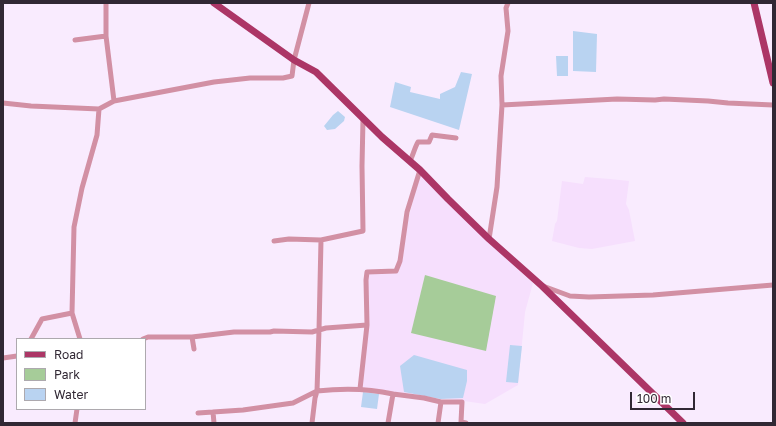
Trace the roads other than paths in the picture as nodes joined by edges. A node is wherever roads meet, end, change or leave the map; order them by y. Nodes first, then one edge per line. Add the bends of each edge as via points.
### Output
1 (106, 3) edge
2 (214, 3) edge
3 (309, 3) edge
4 (508, 3) edge
5 (752, 4) edge
6 (106, 36) junction
7 (75, 40) dead end
8 (770, 56) edge
9 (294, 60) junction
10 (773, 83) edge
11 (114, 101) junction
12 (3, 103) edge
13 (502, 105) junction
14 (773, 105) edge
15 (99, 109) junction
16 (363, 119) junction
17 (456, 138) dead end
18 (410, 161) junction
19 (420, 170) junction
20 (489, 239) junction
21 (321, 240) junction
22 (274, 241) dead end
23 (773, 285) edge
24 (542, 286) junction
25 (72, 312) junction
26 (367, 325) junction
27 (319, 330) junction
28 (192, 337) junction
29 (32, 338) edge
30 (80, 338) edge
31 (146, 338) edge
32 (194, 350) dead end
33 (16, 356) edge
34 (3, 358) edge
35 (360, 389) junction
36 (317, 391) junction
37 (393, 394) junction
38 (441, 402) junction
39 (77, 410) edge
40 (214, 412) junction
41 (198, 413) dead end
42 (75, 423) edge
43 (214, 423) edge
44 (312, 423) edge
45 (388, 423) edge
46 (438, 423) edge
47 (466, 423) edge
48 (683, 423) edge

1 - 6 street
2 - 9 main road
3 - 9 street
4 - 13 street via 508,31 501,76
5 - 8 main road
6 - 7 street
6 - 11 street
8 - 10 main road
9 - 11 street via 292,76 214,82
9 - 16 main road via 316,72
11 - 15 street
12 - 15 street
13 - 14 street via 671,99
13 - 20 street via 498,187
15 - 25 street via 97,135 74,227
16 - 18 main road
16 - 21 street via 363,231
17 - 18 street via 432,135 429,142 418,142
18 - 19 main road
19 - 20 main road
19 - 26 street via 407,212 400,261 396,271 367,272
20 - 24 main road
21 - 22 street
21 - 27 street
23 - 24 street via 589,298 570,296
24 - 48 main road
25 - 29 street via 42,319
25 - 30 street
26 - 27 street
26 - 35 street
27 - 28 street via 234,332
27 - 36 street
28 - 31 street
28 - 32 street
33 - 34 street
35 - 36 street
35 - 37 street
36 - 40 street via 293,403
36 - 44 street
37 - 38 street
37 - 45 street
38 - 46 street
38 - 47 street via 462,402 461,422
39 - 42 street
40 - 41 street
40 - 43 street

